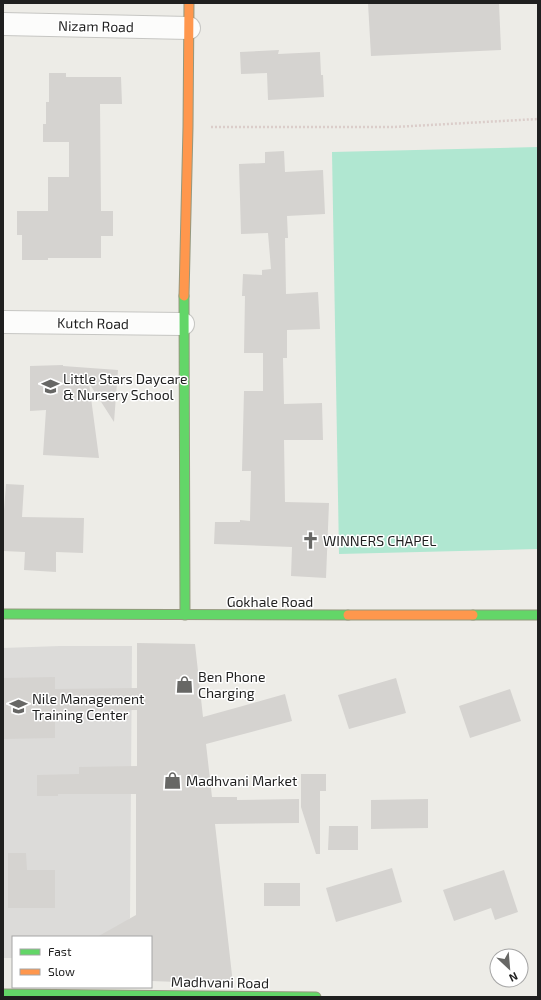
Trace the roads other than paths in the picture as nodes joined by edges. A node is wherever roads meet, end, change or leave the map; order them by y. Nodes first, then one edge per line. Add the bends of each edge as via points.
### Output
1 (189, 3) edge
2 (3, 24) edge
3 (189, 28) junction
4 (3, 322) edge
5 (183, 324) junction
6 (3, 614) edge
7 (185, 615) junction
8 (538, 615) edge
9 (3, 994) edge
10 (155, 996) edge
11 (316, 997) edge

1 - 3 street
2 - 3 street, Nizam Road
3 - 5 street
4 - 5 street, Kutch Road
5 - 7 street
6 - 7 street, Gokhale Road
7 - 8 street, Gokhale Road
9 - 10 street, Madhvani Road
10 - 11 street, Madhvani Road

